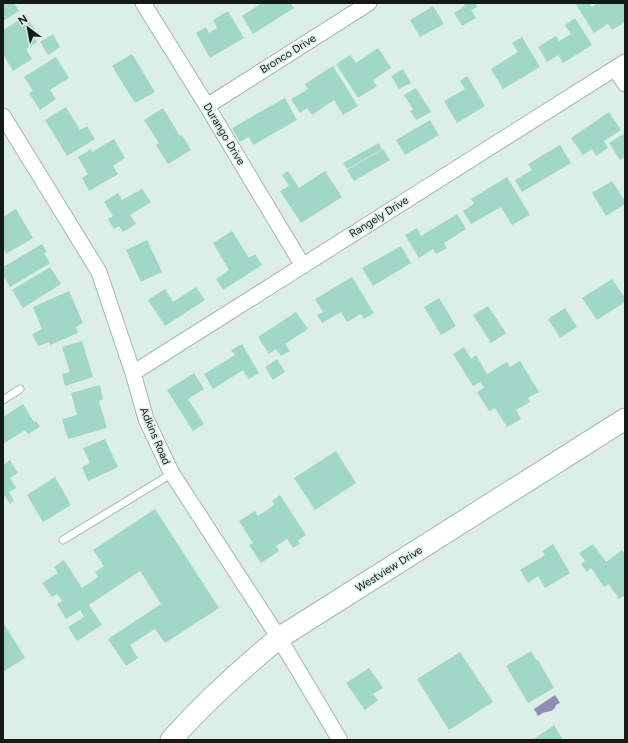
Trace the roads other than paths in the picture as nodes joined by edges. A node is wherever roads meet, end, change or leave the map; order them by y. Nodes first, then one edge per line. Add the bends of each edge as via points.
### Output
1 (143, 3) edge
2 (369, 3) edge
3 (620, 65) edge
4 (625, 84) edge
5 (207, 106) junction
6 (3, 116) edge
7 (303, 266) junction
8 (133, 373) junction
9 (20, 389) dead end
10 (3, 400) edge
11 (625, 419) edge
12 (172, 474) junction
13 (63, 540) dead end
14 (279, 638) junction
15 (171, 740) edge
16 (340, 740) edge

1 - 5 street, Durango Drive
2 - 5 street, Bronco Drive
3 - 4 street
3 - 7 street, Rangely Drive
5 - 7 street, Durango Drive
6 - 8 street, Adkins Road via 99,272
7 - 8 street, Rangely Drive
8 - 12 street, Adkins Road via 146,419
9 - 10 lane
11 - 14 main road, Westview Drive
12 - 13 lane
12 - 14 street, Adkins Road
14 - 15 main road, Westview Drive via 250,662
14 - 16 street, Adkins Road

